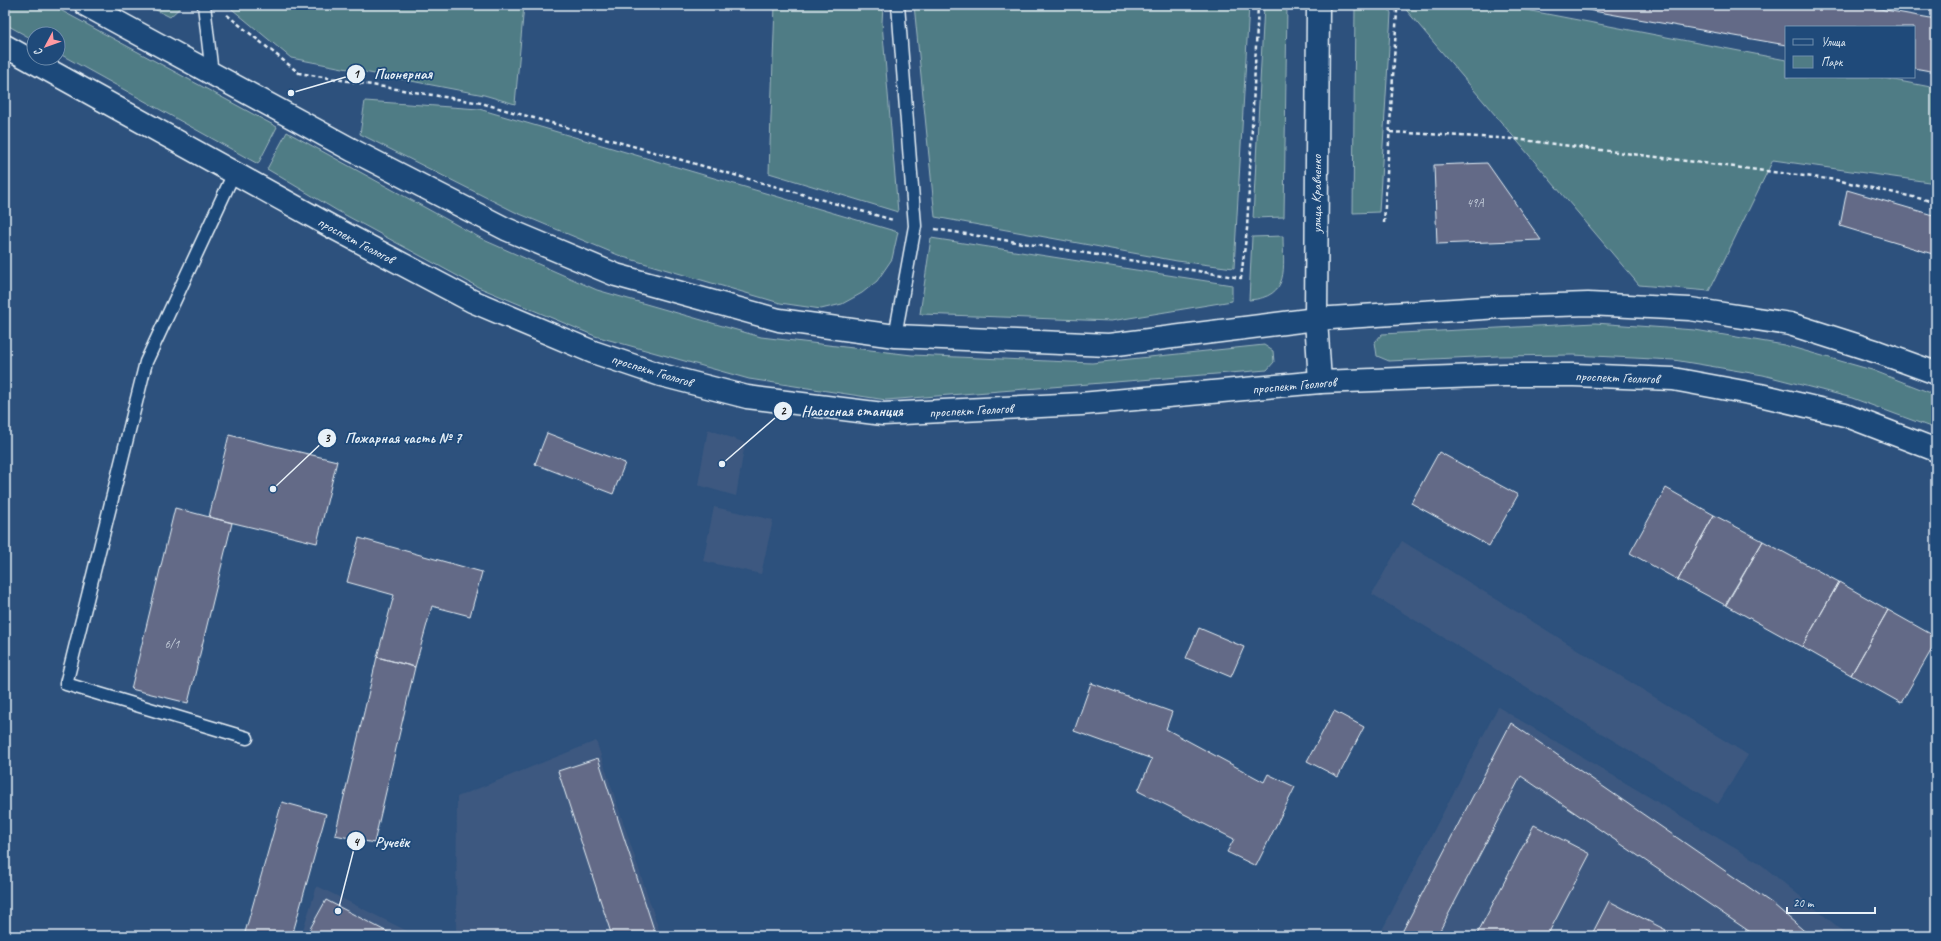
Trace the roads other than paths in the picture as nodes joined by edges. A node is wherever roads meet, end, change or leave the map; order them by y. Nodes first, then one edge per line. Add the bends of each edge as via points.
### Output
1 (86, 5) edge
2 (204, 5) edge
3 (898, 5) edge
4 (1318, 5) edge
5 (5, 46) edge
6 (212, 74) junction
7 (234, 173) junction
8 (1316, 319) junction
9 (895, 336) junction
10 (1936, 373) edge
11 (1320, 382) junction
12 (1936, 450) edge
13 (247, 738) dead end

1 - 6 main road
2 - 6 lane
3 - 9 lane via 915,226
4 - 8 main road, улица Кравченко
5 - 7 main road, проспект Геологов
6 - 9 main road via 506,229 616,275 779,320
7 - 11 main road, проспект Геологов via 472,301 593,352 661,375 747,397 883,414 1081,404
7 - 13 lane via 146,362 66,684
8 - 9 main road via 1108,345
8 - 10 main road via 1588,304 1690,309 1790,324
8 - 11 main road, улица Кравченко
11 - 12 main road, проспект Геологов via 1504,375 1673,379 1760,395 1845,415

